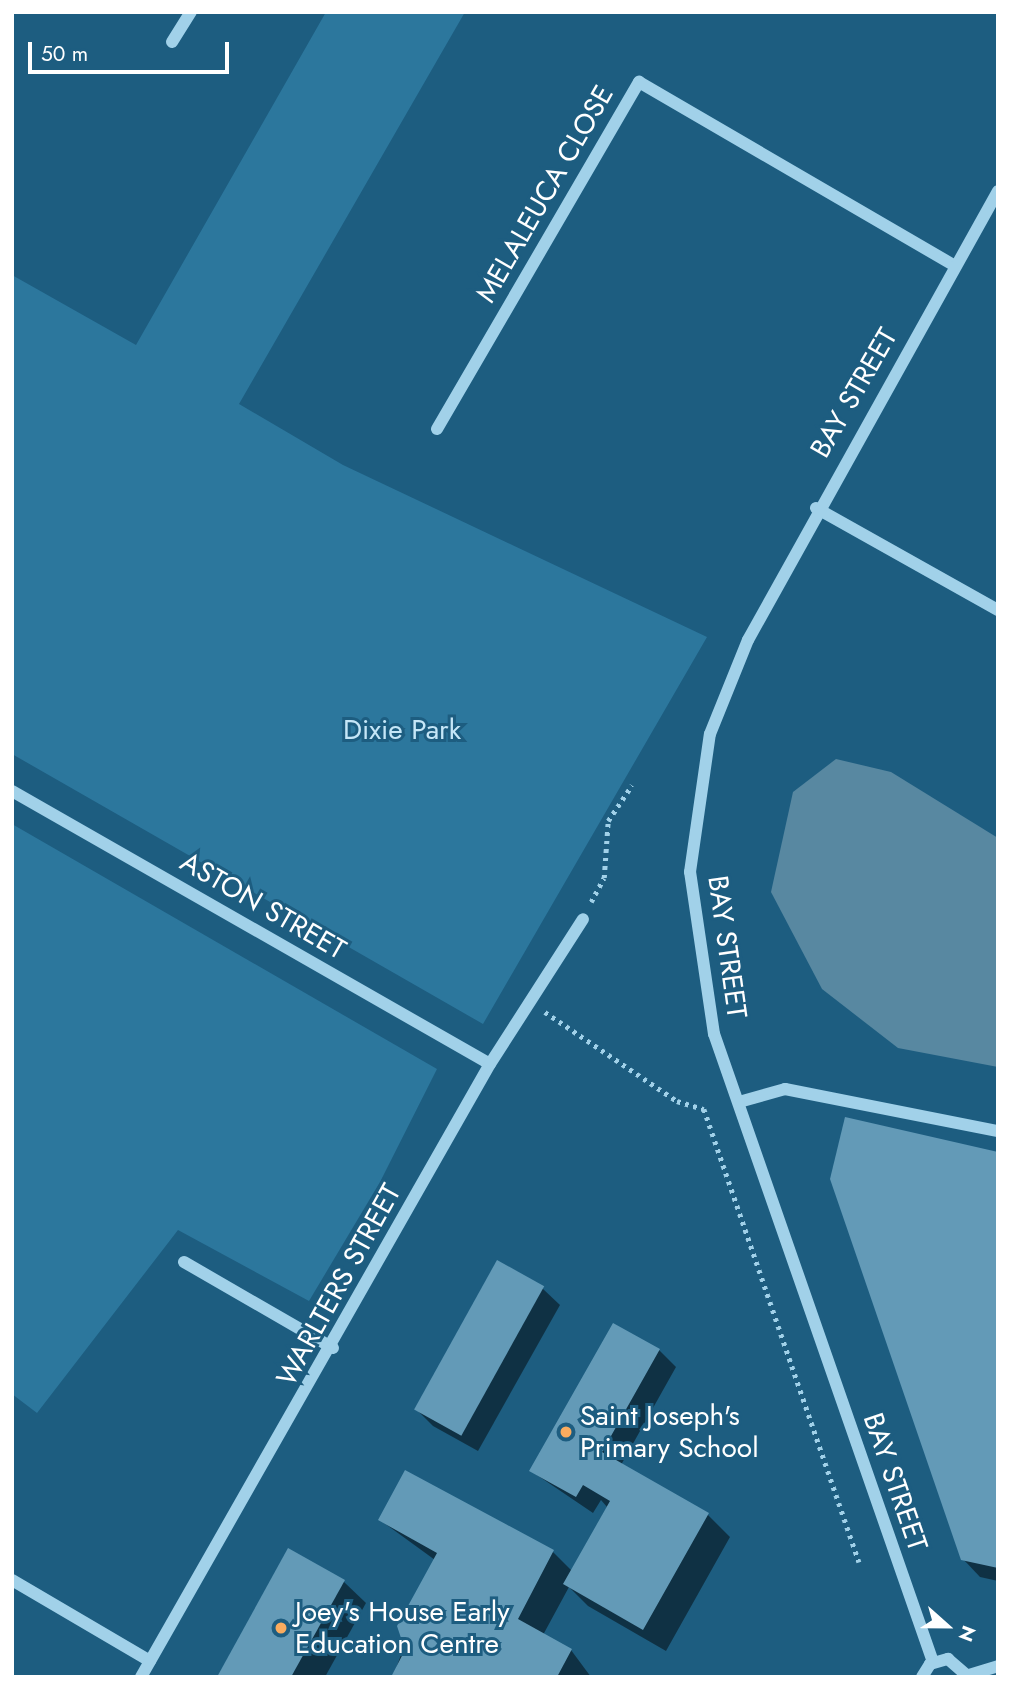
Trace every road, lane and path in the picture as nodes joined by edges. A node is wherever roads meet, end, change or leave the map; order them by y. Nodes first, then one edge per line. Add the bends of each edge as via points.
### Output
1 (191, 12) edge
2 (172, 42) dead end
3 (998, 191) edge
4 (955, 266) junction
5 (437, 429) dead end
6 (817, 508) junction
7 (998, 610) edge
8 (632, 785) dead end
9 (12, 791) edge
10 (583, 919) joint
11 (530, 1002) junction
12 (490, 1064) junction
13 (739, 1102) junction
14 (998, 1131) edge
15 (184, 1262) dead end
16 (333, 1348) junction
17 (859, 1562) dead end
18 (12, 1580) edge
19 (150, 1661) junction
20 (933, 1662) junction
21 (998, 1665) edge
22 (969, 1676) edge
23 (141, 1677) edge
24 (922, 1677) edge

1 - 2 street
3 - 4 street, BAY STREET
4 - 5 street, MELALEUCA CLOSE via 639,82
4 - 6 street, BAY STREET
6 - 7 street
6 - 13 street, BAY STREET via 729,684 710,734 695,822 690,872 700,968 714,1034
8 - 10 path via 608,821 604,878
9 - 12 street, ASTON STREET
10 - 11 street, WARLTERS STREET
11 - 12 street, WARLTERS STREET
11 - 17 path via 677,1101 704,1108
12 - 16 street, WARLTERS STREET
13 - 14 street via 785,1089
13 - 20 street, BAY STREET
15 - 16 street
16 - 19 street, WARLTERS STREET
18 - 19 street
19 - 23 street, WARLTERS STREET
20 - 22 street via 956,1662
20 - 24 street
21 - 22 street

